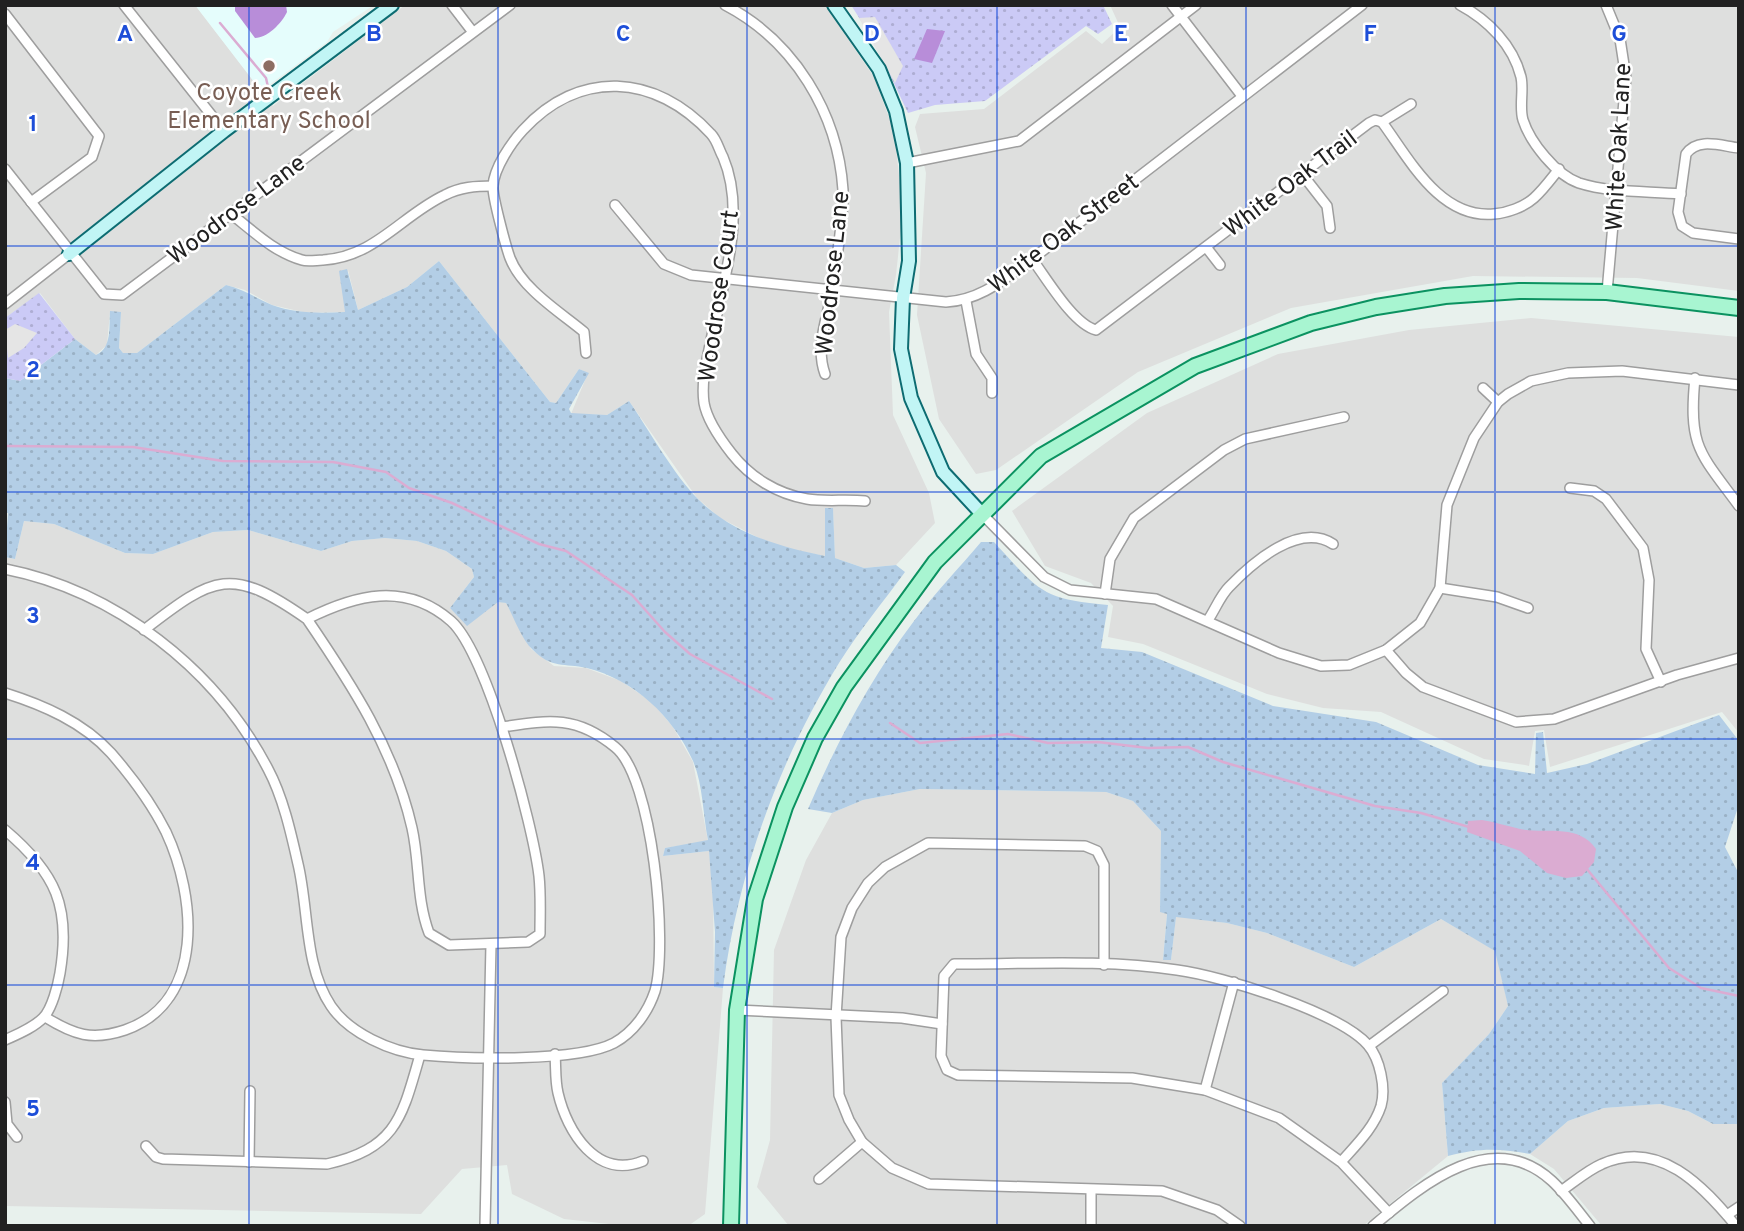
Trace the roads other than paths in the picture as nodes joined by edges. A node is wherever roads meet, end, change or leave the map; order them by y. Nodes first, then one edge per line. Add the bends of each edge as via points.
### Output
1 (124, 5) edge
2 (392, 5) edge
3 (452, 5) edge
4 (510, 5) edge
5 (725, 5) edge
6 (834, 5) edge
7 (1172, 5) edge
8 (1196, 5) edge
9 (1362, 5) edge
10 (1460, 5) edge
11 (1606, 5) edge
12 (5, 14) edge
13 (1181, 17) junction
14 (472, 31) junction
15 (1242, 96) junction
16 (1411, 104) dead end
17 (1382, 122) junction
18 (224, 131) junction
19 (1739, 148) edge
20 (907, 163) junction
21 (5, 169) edge
22 (1559, 169) junction
23 (1302, 174) junction
24 (492, 186) junction
25 (1618, 188) junction
26 (1681, 194) junction
27 (30, 202) junction
28 (615, 205) dead end
29 (230, 213) junction
30 (1330, 228) dead end
31 (1739, 239) edge
32 (1206, 247) junction
33 (69, 254) junction
34 (1032, 259) junction
35 (1220, 265) dead end
36 (724, 278) junction
37 (832, 290) junction
38 (1607, 292) junction
39 (903, 298) junction
40 (966, 301) junction
41 (5, 303) edge
42 (1739, 308) edge
43 (586, 353) dead end
44 (825, 374) dead end
45 (1695, 378) junction
46 (1739, 385) edge
47 (1483, 388) dead end
48 (992, 393) dead end
49 (1498, 402) junction
50 (1344, 417) dead end
51 (1570, 488) dead end
52 (865, 501) dead end
53 (1739, 506) edge
54 (981, 513) junction
55 (1333, 544) dead end
56 (5, 569) edge
57 (1440, 588) junction
58 (1105, 594) junction
59 (1528, 608) dead end
60 (307, 619) junction
61 (1208, 620) junction
62 (144, 630) junction
63 (1386, 650) junction
64 (1739, 658) edge
65 (1661, 682) junction
66 (5, 693) edge
67 (502, 727) junction
68 (5, 830) edge
69 (491, 944) junction
70 (1104, 965) junction
71 (1234, 982) junction
72 (1443, 991) dead end
73 (737, 1010) junction
74 (45, 1017) junction
75 (836, 1017) junction
76 (942, 1024) junction
77 (5, 1040) edge
78 (1369, 1046) junction
79 (555, 1054) junction
80 (420, 1055) junction
81 (489, 1055) junction
82 (1205, 1090) junction
83 (250, 1091) dead end
84 (5, 1102) edge
85 (17, 1136) dead end
86 (862, 1142) junction
87 (146, 1146) dead end
88 (643, 1161) dead end
89 (249, 1162) junction
90 (1341, 1162) junction
91 (819, 1179) dead end
92 (1091, 1191) junction
93 (1561, 1191) junction
94 (1739, 1207) edge
95 (1389, 1213) junction
96 (1727, 1215) junction
97 (485, 1226) edge
98 (731, 1226) edge
99 (1091, 1226) edge
100 (1240, 1226) edge
101 (1373, 1226) edge
102 (1590, 1226) edge
103 (1736, 1226) edge

1 - 18 street
2 - 18 street
3 - 14 street
4 - 14 street, Woodrose Lane
5 - 37 street, Woodrose Lane via 766,32 796,63 818,97 836,141 843,192
6 - 20 street via 879,69 896,111
7 - 13 street
8 - 13 street
9 - 15 street, White Oak Street
10 - 22 street via 1478,15 1503,41 1521,77 1523,119 1537,146
11 - 25 street, White Oak Lane via 1620,39 1626,78
12 - 27 street via 99,136 92,157
13 - 15 street
13 - 20 street via 1019,141
14 - 29 street, Woodrose Lane
15 - 34 street, White Oak Street
16 - 17 street, White Oak Trail
17 - 22 street via 1435,192 1477,215 1506,213 1533,200
17 - 23 street, White Oak Trail via 1369,123
18 - 33 street
19 - 26 street via 1699,143 1691,147 1686,153
20 - 39 street via 909,261
21 - 27 street, Woodrose Lane
22 - 25 street via 1578,183
23 - 30 street via 1327,206
23 - 32 street, White Oak Trail
24 - 29 street via 471,186 444,195 386,237 338,259 304,261 272,246
24 - 36 street, Woodrose Court via 516,137 540,112 571,92 602,85 639,88 680,106 713,136 726,166 733,205
24 - 43 street via 510,260 536,292 584,332
25 - 26 street
25 - 38 street, White Oak Lane
26 - 31 street via 1678,212 1682,226 1693,233
27 - 33 street, Woodrose Lane
28 - 36 street, White Oak Street via 664,264 691,275
29 - 33 street, Woodrose Lane via 122,296 104,294
32 - 34 street, White Oak Trail via 1096,330 1085,327
32 - 35 street, White Oak Trail
33 - 41 street
34 - 40 street, White Oak Street via 987,292
36 - 37 street, White Oak Street
36 - 52 street, Woodrose Court via 704,376 704,405 720,439 765,485 808,499
37 - 39 street, White Oak Street
37 - 44 street, Woodrose Lane via 819,357
38 - 42 main road
38 - 54 main road via 1445,296 1311,323 1195,366 1141,395 1041,456
39 - 40 street, White Oak Street
39 - 54 street via 901,349 911,398 943,472
40 - 48 street via 976,354 992,378
45 - 46 street
45 - 49 street via 1622,371 1568,373 1531,381
45 - 53 street via 1694,438
47 - 49 street
49 - 57 street via 1474,438 1447,505
50 - 58 street via 1245,439 1224,450 1134,518 1110,558
51 - 65 street via 1594,491 1606,499 1643,548 1649,580 1646,649
54 - 58 street via 1044,577 1070,590
54 - 73 main road via 935,562 844,687 815,738 785,807 755,899
55 - 61 street via 1321,536 1304,537 1274,551 1227,588
56 - 62 street via 41,576 98,601
57 - 59 street via 1497,597
57 - 63 street via 1420,623
58 - 61 street via 1156,599
60 - 62 street via 268,592 240,583 210,587 186,597
60 - 67 street via 355,598 394,595 429,608 452,622 460,633
60 - 69 street via 366,707 383,741 413,829 416,879 429,933 449,945
61 - 63 street via 1279,653 1321,666 1349,665
62 - 80 street via 186,662 217,694 269,770 299,866 312,965 331,1007 367,1038
63 - 65 street via 1423,687 1517,722 1554,719
64 - 65 street
66 - 74 street via 74,722 109,751 166,832 188,915 188,956 175,991 141,1024 102,1037 67,1031
67 - 69 street via 539,876 540,934 528,942
67 - 79 street via 576,723 617,748 629,761 654,856 659,955 655,990 643,1017 616,1042 586,1054
68 - 74 street via 34,855 61,900 64,948 59,982
69 - 81 street
70 - 71 street via 1177,970
70 - 75 street via 1104,865 1097,851 1085,845 928,843 885,866 852,908 842,937
70 - 76 street via 954,964 944,976
71 - 78 street via 1289,1001
71 - 82 street
72 - 78 street
73 - 75 street
73 - 98 main road
74 - 77 street
75 - 76 street
75 - 86 street via 839,1095
76 - 82 street via 941,1056 947,1070 958,1075 1132,1078
78 - 90 street via 1381,1074 1382,1105 1369,1130
79 - 81 street
79 - 88 street via 557,1092 570,1128 591,1155 616,1167
80 - 81 street
80 - 89 street via 404,1113 370,1150 327,1164
81 - 97 street
82 - 90 street via 1279,1118
83 - 89 street
84 - 85 street via 7,1124
86 - 91 street
86 - 92 street via 892,1168 929,1184
87 - 89 street via 163,1159
90 - 95 street
92 - 99 street
92 - 100 street via 1162,1191 1217,1210
93 - 95 street via 1522,1163 1473,1160 1449,1169
93 - 96 street via 1603,1163 1651,1158 1688,1175
93 - 102 street
94 - 96 street
95 - 101 street
96 - 103 street

